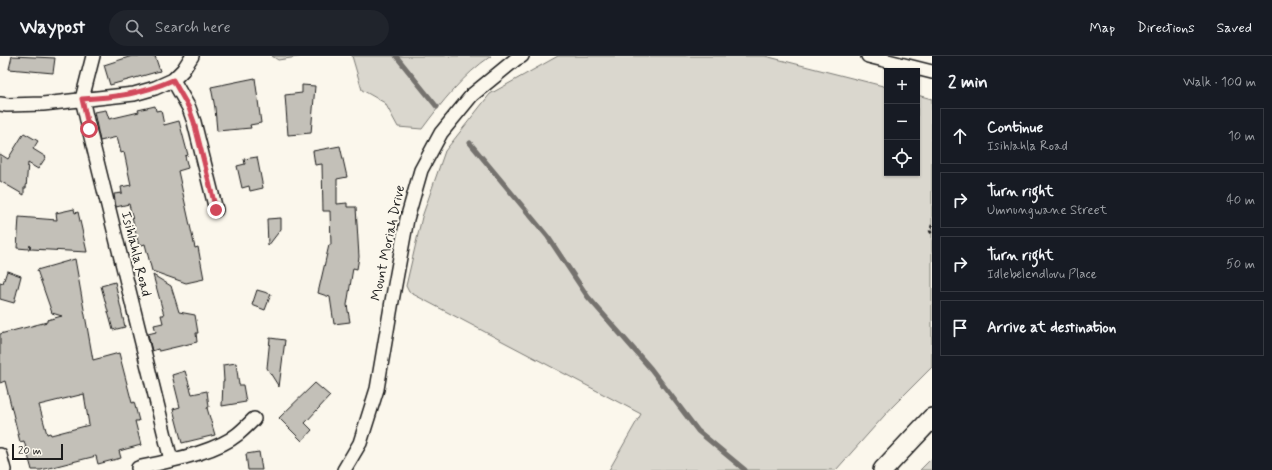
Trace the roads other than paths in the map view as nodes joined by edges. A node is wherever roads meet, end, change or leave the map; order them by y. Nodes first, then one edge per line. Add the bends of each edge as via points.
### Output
1 (93, 56) edge
2 (192, 56) edge
3 (522, 56) edge
4 (868, 56) edge
5 (932, 72) edge
6 (173, 80) junction
7 (82, 99) junction
8 (0, 104) edge
9 (216, 210) dead end
10 (932, 418) edge
11 (254, 419) dead end
12 (0, 455) edge
13 (170, 460) junction
14 (138, 468) dead end
15 (4, 470) edge
16 (344, 470) edge
17 (883, 470) edge

1 - 7 street, Isihlahla Road
2 - 6 street
3 - 16 street, Mount Moriah Drive via 472,95 441,133 421,170 407,219 377,389 360,443
4 - 5 street
6 - 7 street via 134,94
6 - 9 street via 194,122
7 - 8 street via 43,104
7 - 13 street, Isihlahla Road
10 - 17 main road
11 - 13 street via 226,442
12 - 15 street
13 - 14 street

